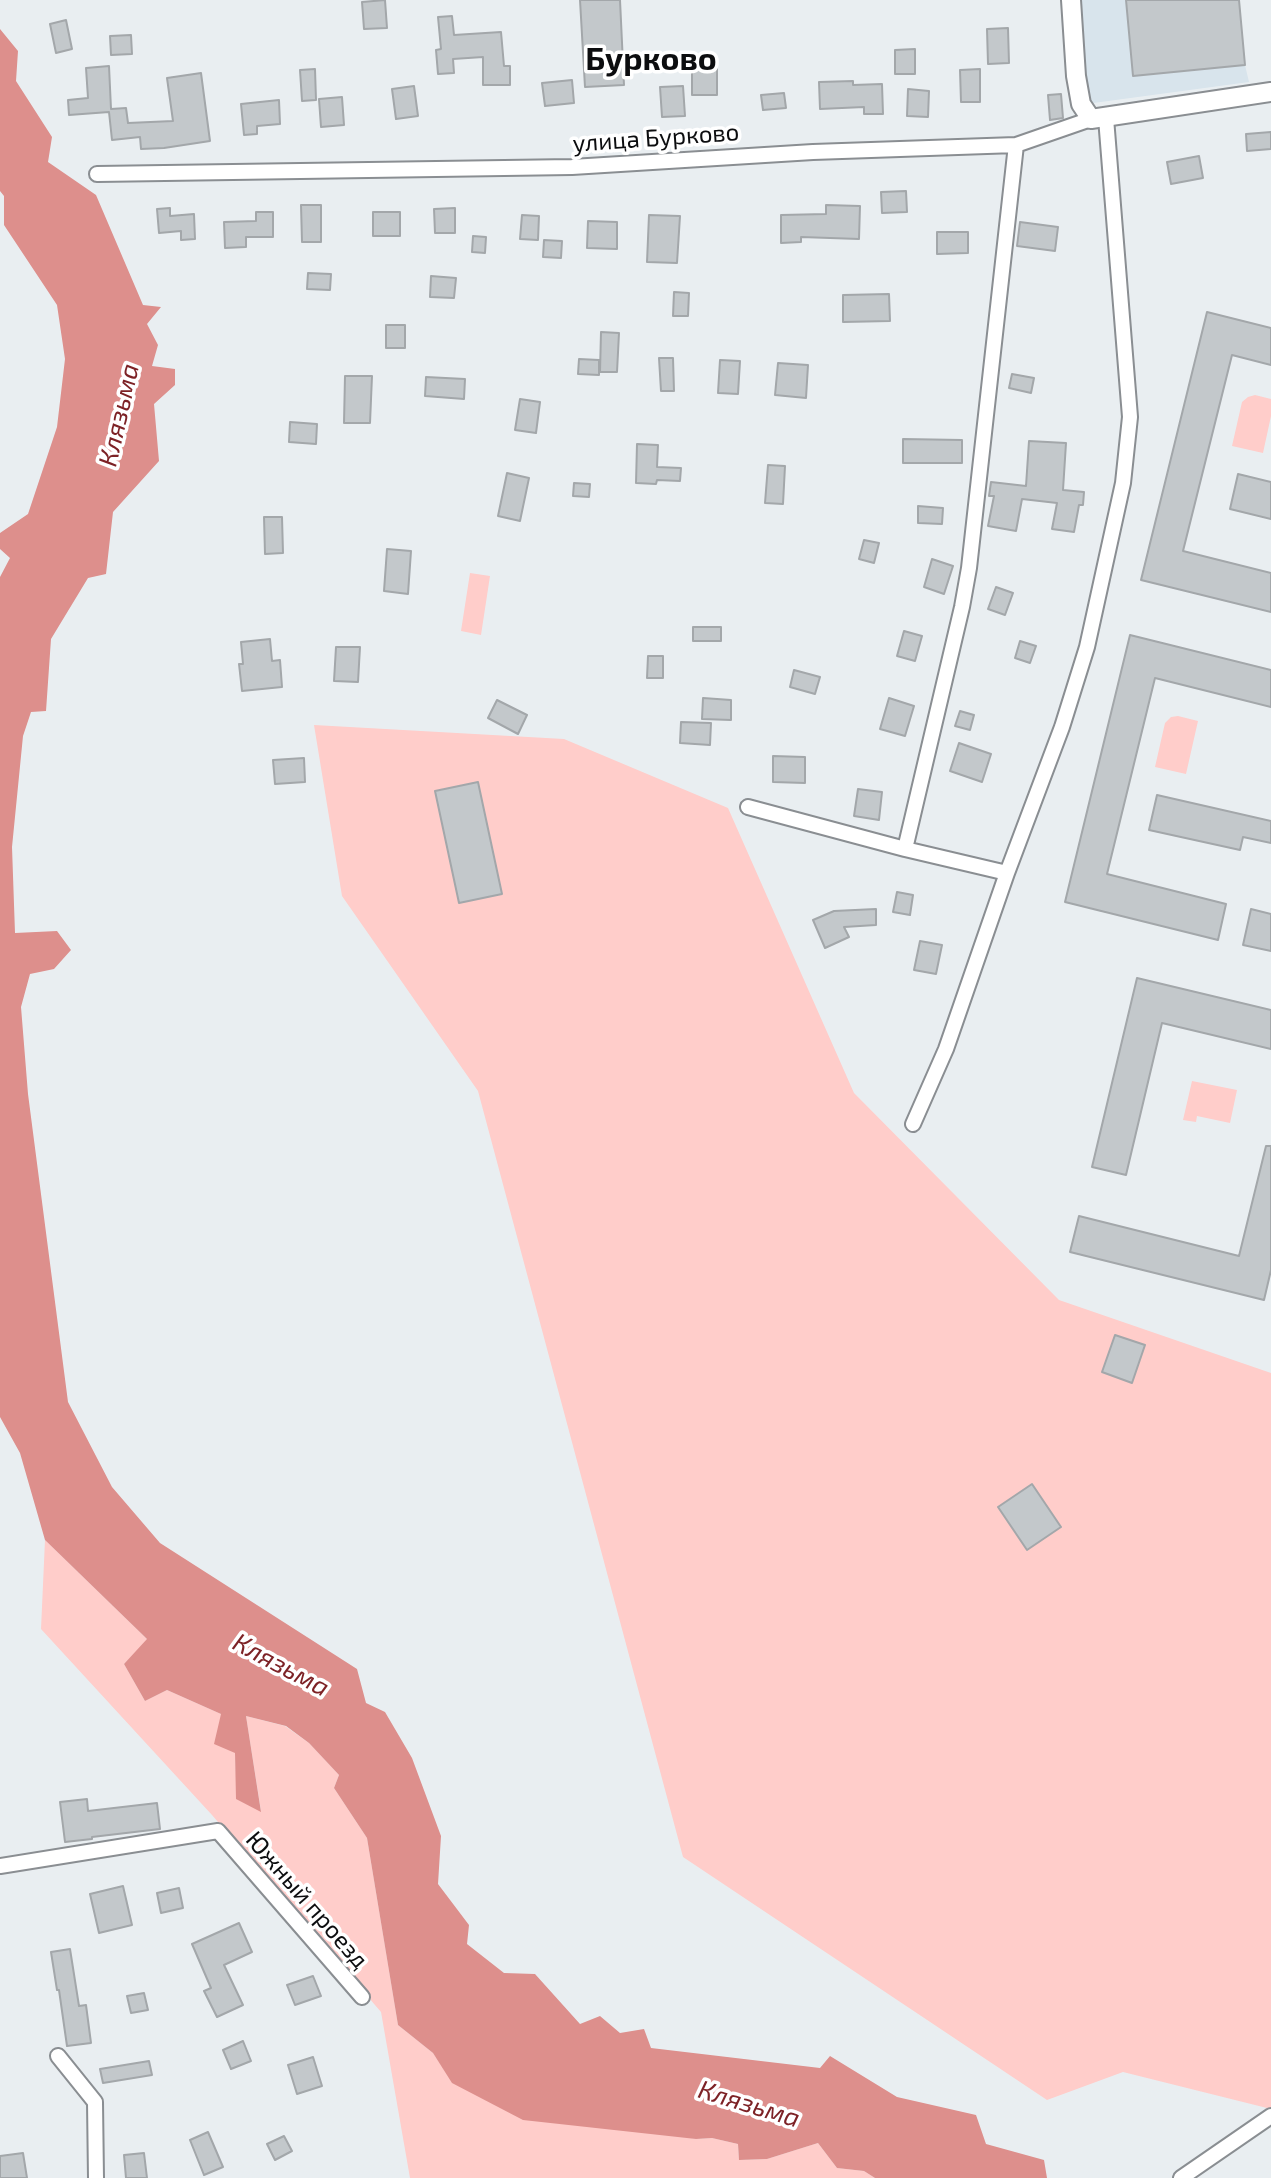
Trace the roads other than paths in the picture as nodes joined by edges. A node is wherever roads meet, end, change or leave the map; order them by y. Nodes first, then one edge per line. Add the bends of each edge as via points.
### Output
1 (1071, 0) edge
2 (1271, 92) edge
3 (1098, 118) junction
4 (1016, 145) junction
5 (97, 174) dead end
6 (748, 807) dead end
7 (905, 849) junction
8 (1007, 873) junction
9 (913, 1124) dead end
10 (0, 1866) edge
11 (362, 1997) dead end
12 (58, 2056) dead end
13 (1271, 2116) edge
14 (96, 2178) edge
15 (1181, 2178) edge

1 - 3 street via 1081,104
2 - 3 street
3 - 4 street, улица Бурково
3 - 8 street via 1130,417 1128,447 1087,647
4 - 5 street, улица Бурково via 572,167
4 - 7 street via 969,568
6 - 7 street
7 - 8 street
8 - 9 street via 946,1049
10 - 11 street, Южный проезд via 218,1831
12 - 14 street via 95,2102
13 - 15 street

